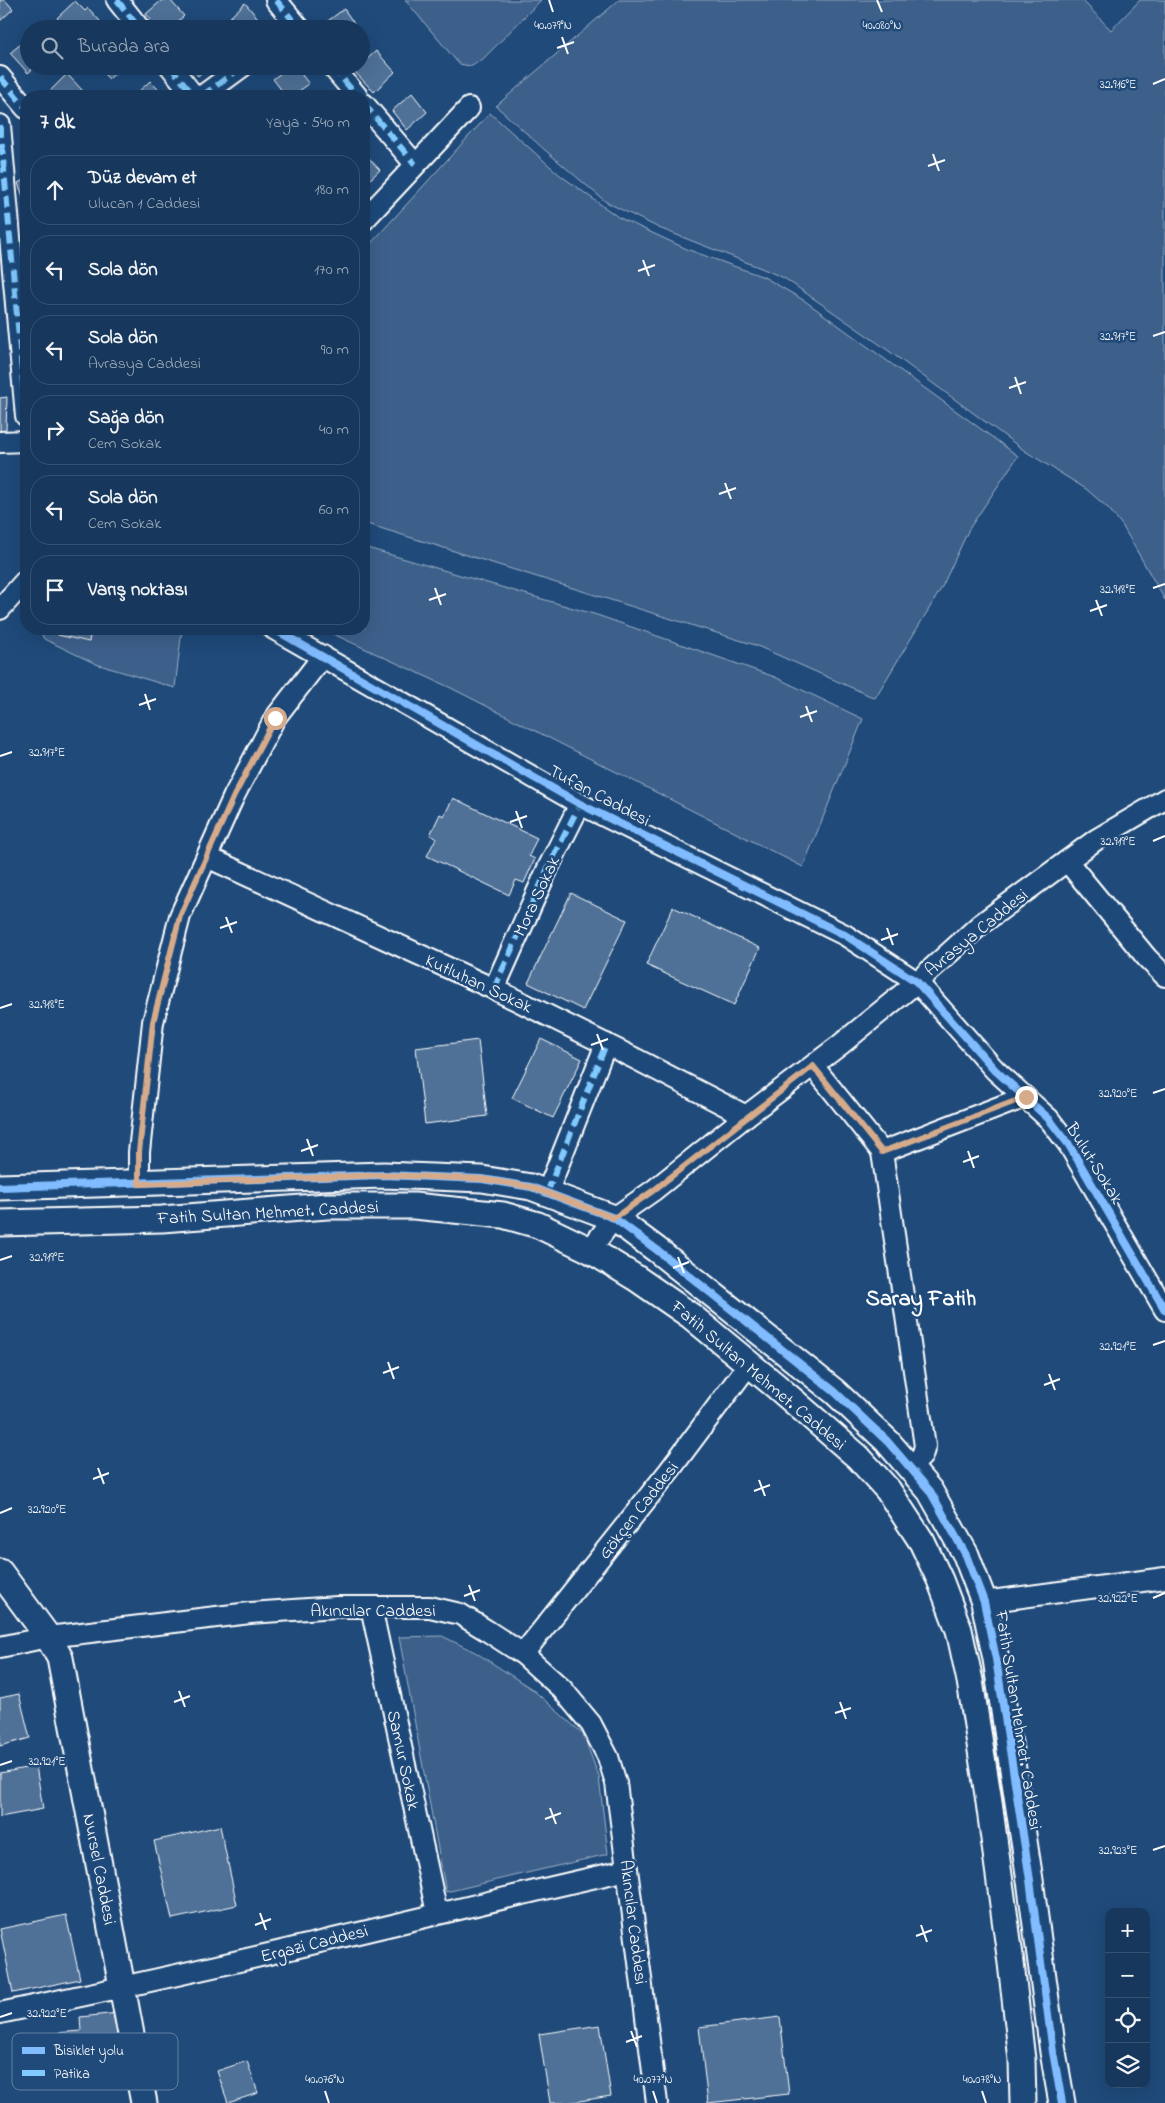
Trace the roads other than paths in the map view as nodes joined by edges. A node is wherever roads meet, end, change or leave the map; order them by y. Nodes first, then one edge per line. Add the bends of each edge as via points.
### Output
1 (117, 0) edge
2 (276, 0) edge
3 (133, 20) edge
4 (291, 20) edge
5 (177, 75) edge
6 (231, 75) edge
7 (340, 75) edge
8 (0, 77) edge
9 (189, 90) edge
10 (210, 90) edge
11 (352, 90) edge
12 (20, 101) edge
13 (469, 108) dead end
14 (370, 111) edge
15 (0, 125) edge
16 (1, 156) edge
17 (415, 164) junction
18 (370, 213) edge
19 (20, 354) edge
20 (20, 441) edge
21 (0, 442) edge
22 (20, 587) edge
23 (0, 609) edge
24 (285, 635) edge
25 (323, 656) junction
26 (1165, 799) edge
27 (580, 804) junction
28 (207, 857) junction
29 (1067, 861) junction
30 (1165, 976) edge
31 (917, 982) junction
32 (494, 989) junction
33 (606, 1044) junction
34 (813, 1066) junction
35 (1026, 1097) junction
36 (746, 1116) junction
37 (882, 1152) junction
38 (139, 1184) junction
39 (0, 1187) edge
40 (547, 1193) junction
41 (614, 1218) junction
42 (0, 1223) edge
43 (590, 1250) junction
44 (1165, 1310) edge
45 (750, 1364) junction
46 (910, 1468) junction
47 (0, 1572) edge
48 (1165, 1578) edge
49 (984, 1602) junction
50 (370, 1607) junction
51 (48, 1637) junction
52 (0, 1647) edge
53 (524, 1654) junction
54 (627, 1870) junction
55 (438, 1913) junction
56 (122, 1988) junction
57 (0, 2013) edge
58 (131, 2033) edge
59 (142, 2090) edge
60 (144, 2103) edge
61 (656, 2103) edge
62 (1023, 2103) edge
63 (1062, 2103) edge

1 - 3 street
2 - 4 street
5 - 9 street
6 - 10 street
7 - 11 street
8 - 12 street
13 - 17 street
14 - 17 street
15 - 16 street
16 - 19 street
17 - 18 street
20 - 21 street
22 - 23 street
24 - 25 street, Tufan Caddesi
25 - 27 street, Tufan Caddesi
25 - 28 street via 275,718 234,796
26 - 29 street, Avrasya Caddesi via 1097,839
27 - 31 street, Tufan Caddesi via 845,935
27 - 32 street, Mora Sokak
28 - 32 street, Kutluhan Sokak
28 - 38 street via 180,916 153,1022 139,1152
29 - 30 street
29 - 31 street, Avrasya Caddesi via 981,924
31 - 34 street, Avrasya Caddesi
31 - 35 street, Bulut Sokak via 995,1070
32 - 33 street, Kutluhan Sokak
33 - 36 street, Kutluhan Sokak
33 - 40 street
34 - 36 street, Avrasya Caddesi
34 - 37 street
35 - 37 street
35 - 44 street, Bulut Sokak via 1069,1145
36 - 41 street, Avrasya Caddesi
37 - 46 street via 925,1446 922,1456
38 - 39 street, Fatih Sultan Mehmet. Caddesi
38 - 40 street, Fatih Sultan Mehmet. Caddesi via 384,1175 482,1179
40 - 41 street, Fatih Sultan Mehmet. Caddesi
41 - 43 street, Avrasya Caddesi
41 - 46 street, Fatih Sultan Mehmet. Caddesi via 835,1392 887,1441
42 - 43 street, Fatih Sultan Mehmet. Caddesi via 162,1219 327,1206 414,1206 503,1215 538,1224
43 - 45 street, Fatih Sultan Mehmet. Caddesi via 691,1316
45 - 53 street, Gökçen Caddesi via 670,1471
45 - 62 street, Fatih Sultan Mehmet. Caddesi via 858,1457 888,1490 922,1542 959,1630 988,1795 1022,2060
46 - 49 street, Fatih Sultan Mehmet. Caddesi via 930,1491 966,1554
47 - 51 street
48 - 49 street
49 - 63 street, Fatih Sultan Mehmet. Caddesi via 996,1659
50 - 51 street, Akıncılar Caddesi via 250,1613
50 - 53 street, Akıncılar Caddesi via 430,1607 460,1614
50 - 55 street, Samur Sokak
51 - 52 street, Akıncılar Caddesi
51 - 56 street, Nursel Caddesi via 60,1658
53 - 54 street, Akıncılar Caddesi via 562,1689 590,1724 608,1757 616,1783
54 - 55 street, Ergazi Caddesi
54 - 61 street, Akıncılar Caddesi
55 - 56 street, Ergazi Caddesi
56 - 57 street, Ergazi Caddesi
56 - 58 street, Nursel Caddesi
59 - 60 street, Nursel Caddesi

